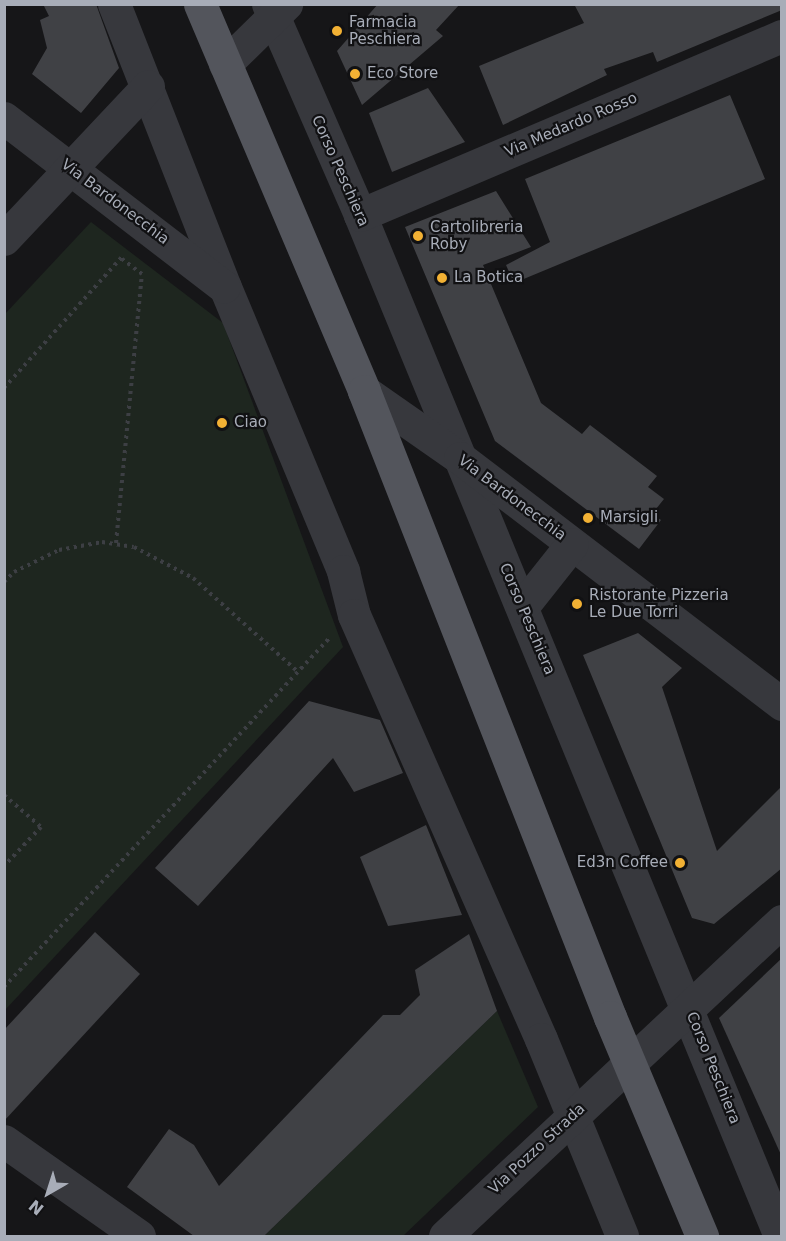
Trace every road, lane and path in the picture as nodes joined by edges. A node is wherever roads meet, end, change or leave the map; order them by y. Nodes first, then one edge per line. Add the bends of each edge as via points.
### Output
1 (114, 4) edge
2 (200, 4) edge
3 (276, 9) edge
4 (782, 36) edge
5 (225, 64) junction
6 (148, 86) junction
7 (4, 118) edge
8 (71, 168) junction
9 (360, 216) junction
10 (149, 227) junction
11 (4, 239) edge
12 (121, 258) junction
13 (225, 287) junction
14 (4, 388) edge
15 (364, 391) junction
16 (460, 458) junction
17 (116, 543) junction
18 (572, 544) junction
19 (4, 582) edge
20 (522, 607) junction
21 (354, 615) junction
22 (298, 672) junction
23 (782, 704) edge
24 (4, 795) edge
25 (4, 866) edge
26 (782, 921) edge
27 (4, 978) edge
28 (9, 982) junction
29 (4, 987) edge
30 (689, 1007) junction
31 (630, 1062) junction
32 (573, 1116) junction
33 (4, 1141) edge
34 (139, 1236) edge
35 (445, 1236) edge
36 (622, 1236) edge
37 (702, 1236) edge
38 (780, 1236) edge

1 - 6 street
2 - 5 main road
3 - 5 street
3 - 9 street, Corso Peschiera
4 - 9 street, Via Medardo Rosso
5 - 15 main road
6 - 8 street
6 - 13 street
7 - 8 street, Via Bardonecchia
8 - 10 street, Via Bardonecchia
8 - 11 street
9 - 16 street, Corso Peschiera
10 - 12 path
10 - 13 street, Via Bardonecchia
12 - 14 path
12 - 17 path via 142,274
13 - 21 street via 343,571
15 - 16 street, Via Bardonecchia
15 - 31 main road
16 - 18 street, Via Bardonecchia
16 - 20 street, Corso Peschiera
17 - 19 path via 59,550 14,572
17 - 22 path via 160,558 193,578
18 - 20 street, Via Bardonecchia
18 - 23 street, Via Bardonecchia
20 - 30 street, Corso Peschiera
21 - 22 path
21 - 32 street
22 - 28 path
24 - 25 path via 40,827
26 - 30 street, Via Pozzo Strada
27 - 28 path
28 - 29 path
30 - 31 street, Via Pozzo Strada
30 - 38 street, Corso Peschiera
31 - 32 street, Via Pozzo Strada
31 - 37 main road
32 - 35 street, Via Pozzo Strada
32 - 36 street
33 - 34 street

